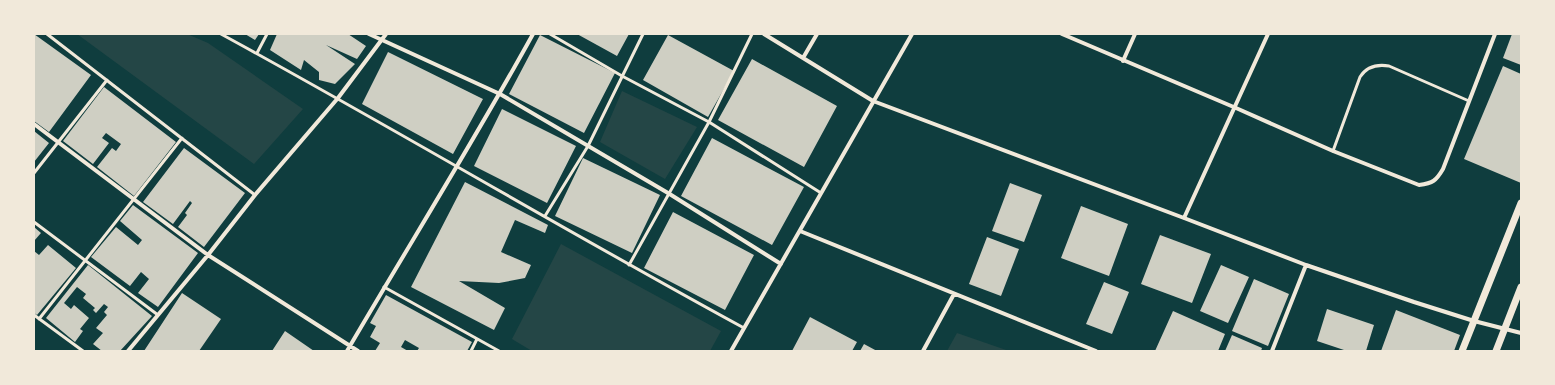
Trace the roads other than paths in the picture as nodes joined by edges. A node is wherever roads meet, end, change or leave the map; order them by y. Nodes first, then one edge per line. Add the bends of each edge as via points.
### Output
1 (47, 34) edge
2 (221, 34) edge
3 (267, 34) edge
4 (369, 34) edge
5 (386, 34) edge
6 (533, 34) edge
7 (550, 34) edge
8 (643, 34) edge
9 (752, 34) edge
10 (764, 34) edge
11 (817, 34) edge
12 (912, 34) edge
13 (1062, 34) edge
14 (1136, 34) edge
15 (1268, 34) edge
16 (1495, 34) edge
17 (381, 40) junction
18 (257, 53) junction
19 (804, 58) junction
20 (1123, 61) junction
21 (622, 76) junction
22 (106, 80) junction
23 (500, 94) junction
24 (338, 98) junction
25 (873, 101) junction
26 (1470, 101) junction
27 (1236, 108) junction
28 (709, 122) junction
29 (34, 124) edge
30 (182, 138) junction
31 (58, 142) junction
32 (588, 146) junction
33 (1334, 151) junction
34 (457, 168) junction
35 (34, 173) edge
36 (668, 193) junction
37 (821, 193) junction
38 (255, 195) junction
39 (134, 199) junction
40 (1521, 203) edge
41 (546, 216) junction
42 (1184, 218) junction
43 (34, 222) edge
44 (800, 231) junction
45 (208, 255) junction
46 (85, 261) junction
47 (781, 264) junction
48 (629, 265) junction
49 (1306, 265) junction
50 (384, 287) junction
51 (1521, 287) edge
52 (954, 294) junction
53 (34, 315) edge
54 (158, 315) junction
55 (39, 319) junction
56 (1474, 321) junction
57 (744, 328) junction
58 (1505, 329) junction
59 (1521, 333) edge
60 (478, 339) junction
61 (350, 346) junction
62 (1082, 346) junction
63 (83, 351) edge
64 (128, 351) edge
65 (347, 351) edge
66 (358, 351) edge
67 (471, 351) edge
68 (499, 351) edge
69 (731, 351) edge
70 (924, 351) edge
71 (1081, 351) edge
72 (1096, 351) edge
73 (1272, 351) edge
74 (1462, 351) edge
75 (1496, 351) edge

1 - 22 lane
2 - 18 lane
3 - 18 lane
4 - 17 street
5 - 17 street
6 - 23 street
7 - 21 lane
8 - 21 lane
9 - 28 lane
10 - 19 street
11 - 19 street
12 - 25 street
13 - 20 street
14 - 20 street
15 - 27 street
16 - 26 street
17 - 23 street
17 - 24 street
18 - 24 lane
19 - 25 street
20 - 27 street
21 - 28 lane
21 - 32 lane
22 - 30 lane
22 - 31 lane
23 - 32 street
23 - 34 street
24 - 34 lane
24 - 38 street
25 - 37 street
25 - 42 street
26 - 33 street via 1443,169 1437,179 1430,184 1419,185
26 - 33 lane via 1389,66 1373,66 1364,70 1360,77
27 - 33 street
27 - 42 street
28 - 36 lane
28 - 37 lane
29 - 31 street
30 - 38 lane
30 - 39 lane
31 - 35 lane
31 - 39 street
32 - 36 street
32 - 41 lane
34 - 41 lane
34 - 50 street
36 - 47 street
36 - 48 lane
37 - 44 street
38 - 45 street
39 - 45 street
39 - 46 lane
40 - 56 street
41 - 48 lane
42 - 49 street
43 - 46 lane
44 - 47 street
44 - 52 street
45 - 54 street
45 - 61 street
46 - 54 lane
46 - 55 lane
47 - 57 street
48 - 57 lane
49 - 56 street
49 - 73 street
50 - 60 lane
50 - 61 street
51 - 58 street
52 - 62 street
52 - 70 street
53 - 55 lane
54 - 64 street
55 - 63 lane
56 - 58 street
56 - 74 street
57 - 69 street
58 - 59 street
58 - 75 street
60 - 67 lane
60 - 68 lane
61 - 65 street
61 - 66 street
62 - 71 street
62 - 72 street

